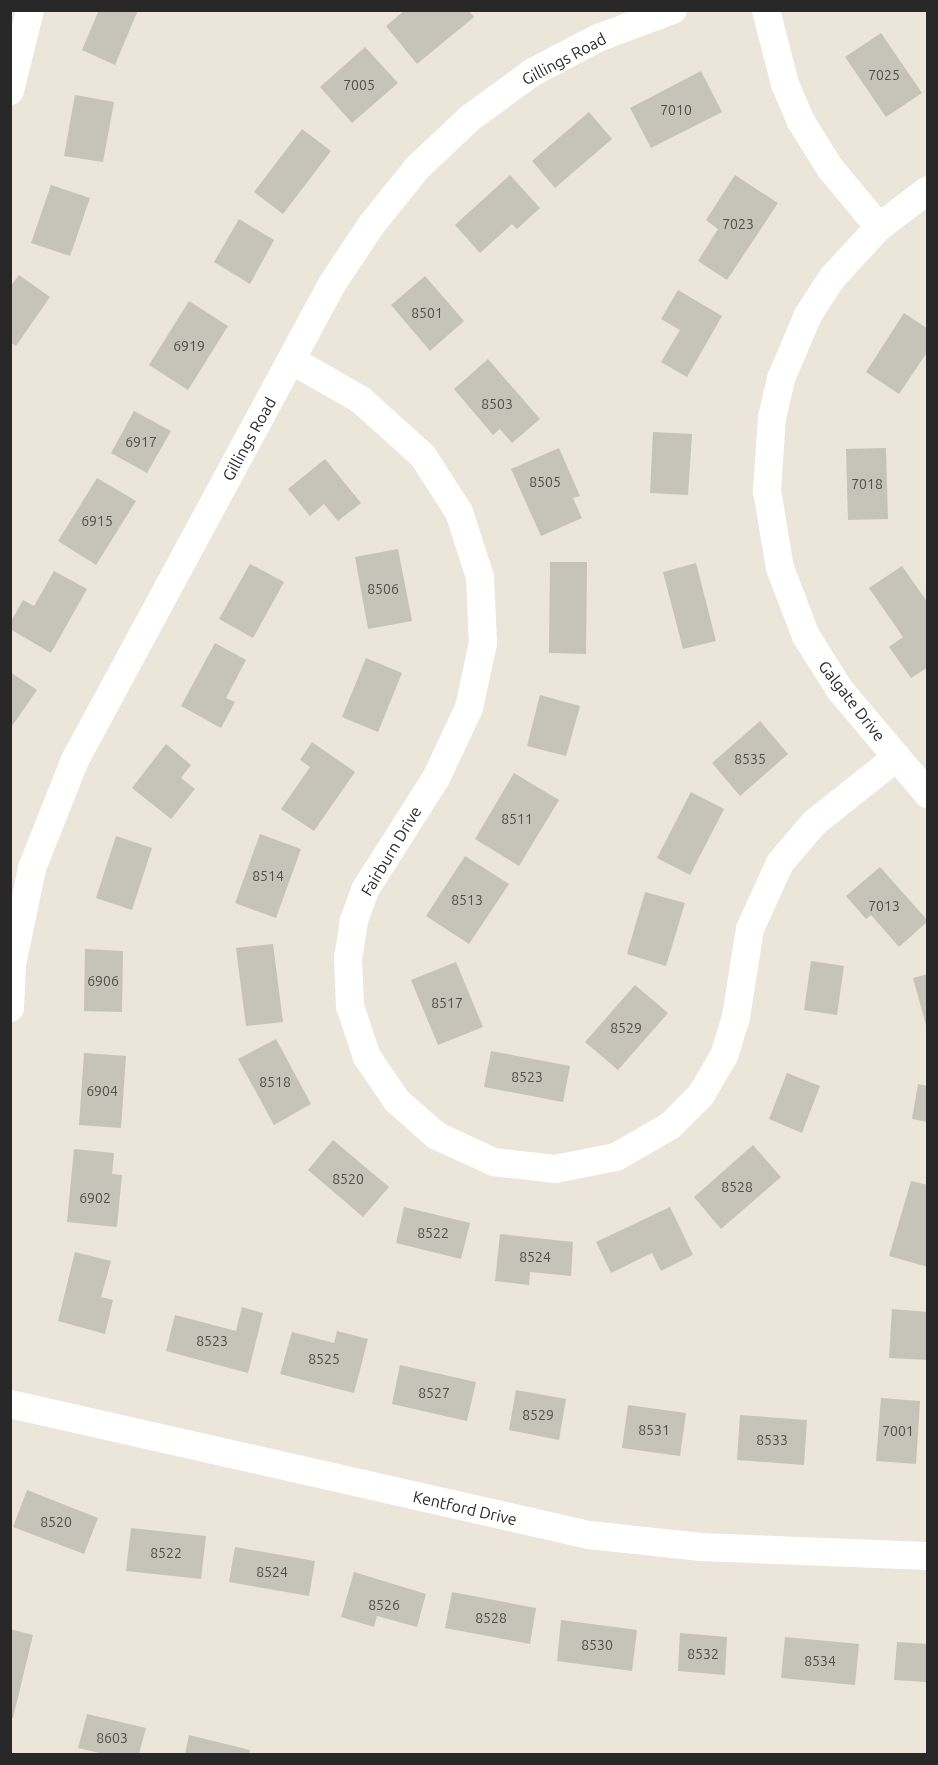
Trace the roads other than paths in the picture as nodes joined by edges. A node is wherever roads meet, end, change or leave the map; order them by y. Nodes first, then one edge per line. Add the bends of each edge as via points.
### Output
1 (30, 10) edge
2 (673, 10) edge
3 (766, 10) edge
4 (10, 91) edge
5 (927, 190) edge
6 (879, 227) junction
7 (292, 361) junction
8 (897, 757) junction
9 (927, 794) edge
10 (14, 931) edge
11 (10, 1008) edge
12 (10, 1404) edge
13 (927, 1556) edge

1 - 4 street
2 - 7 street, Gillings Road via 598,38 533,72 470,118 417,168 372,224 332,284
3 - 6 street via 785,84 800,120 831,168
5 - 6 street, Galgate Drive
6 - 8 street, Galgate Drive via 832,278 793,347 772,417 767,491 780,568 806,636 840,690
7 - 8 street, Fairburn Drive via 368,405 423,456 459,512 480,577 483,643 469,708 436,778 366,890 354,921 348,958 350,1006 367,1057 397,1101 437,1136 494,1162 555,1169 616,1157 670,1126 701,1095 724,1056 736,1017 750,929 780,863 821,816
7 - 10 street, Gillings Road via 75,760 32,868
8 - 9 street, Galgate Drive
10 - 11 street, Gillings Road
12 - 13 street, Kentford Drive via 589,1535 701,1547

